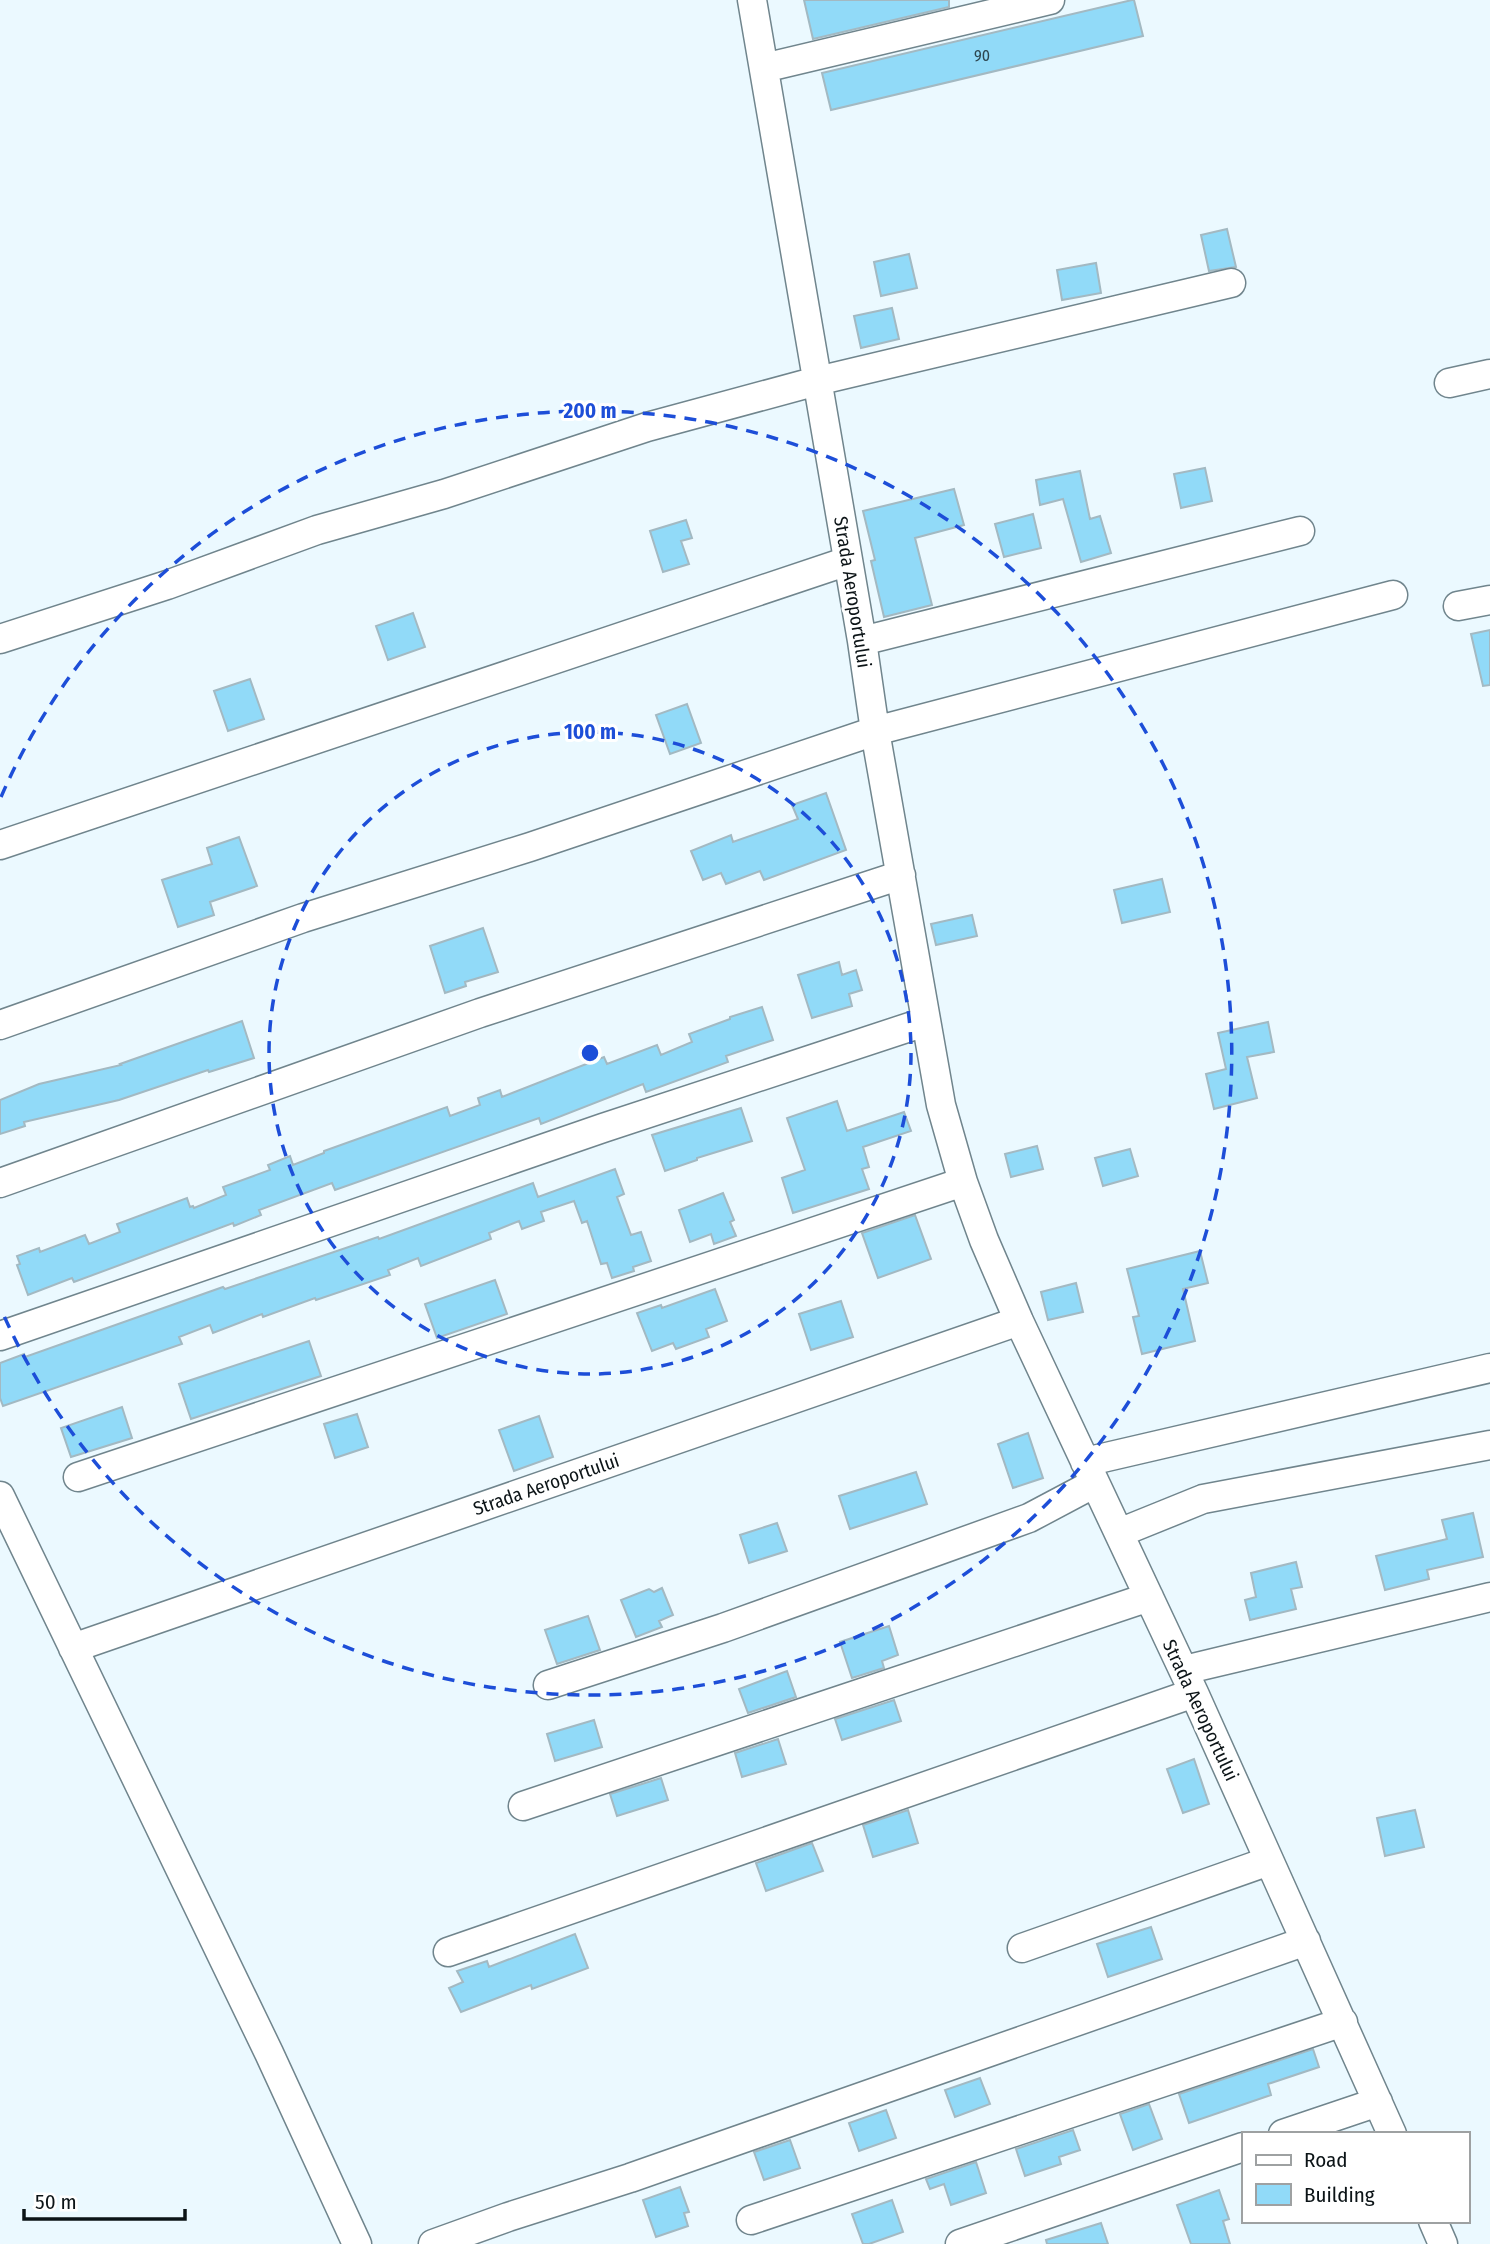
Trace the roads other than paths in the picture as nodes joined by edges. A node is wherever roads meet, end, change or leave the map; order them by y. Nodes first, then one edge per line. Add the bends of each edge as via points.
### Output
1 (752, 0) edge
2 (1050, 0) edge
3 (764, 68) junction
4 (1231, 282) dead end
5 (1490, 374) edge
6 (817, 381) junction
7 (1448, 383) dead end
8 (1300, 531) dead end
9 (849, 561) junction
10 (1393, 595) dead end
11 (1490, 600) edge
12 (1458, 606) dead end
13 (0, 639) edge
14 (862, 641) junction
15 (874, 731) junction
16 (0, 845) edge
17 (901, 876) junction
18 (925, 1022) junction
19 (0, 1026) edge
20 (964, 1182) junction
21 (0, 1183) edge
22 (1019, 1321) junction
23 (0, 1336) edge
24 (1490, 1368) edge
25 (1490, 1445) edge
26 (1090, 1473) junction
27 (78, 1477) dead end
28 (0, 1496) edge
29 (1119, 1533) junction
30 (1149, 1597) junction
31 (1490, 1597) edge
32 (73, 1648) junction
33 (1189, 1681) junction
34 (548, 1685) dead end
35 (523, 1806) dead end
36 (1269, 1861) junction
37 (1306, 1941) junction
38 (1022, 1948) dead end
39 (448, 1952) dead end
40 (1343, 2022) junction
41 (1377, 2102) junction
42 (1289, 2132) edge
43 (1391, 2132) edge
44 (1242, 2147) edge
45 (751, 2221) dead end
46 (1434, 2223) edge
47 (357, 2244) edge
48 (433, 2244) edge
49 (960, 2244) edge
50 (1443, 2244) edge

1 - 3 street, Strada Aeroportului
2 - 3 street
3 - 6 street, Strada Aeroportului
4 - 6 street
5 - 7 street
6 - 9 street, Strada Aeroportului
6 - 13 street via 647,427 317,530
8 - 14 street
9 - 14 street, Strada Aeroportului
9 - 16 street
10 - 15 street
11 - 12 street
14 - 15 street, Strada Aeroportului
15 - 17 street, Strada Aeroportului
15 - 19 street via 303,918
17 - 18 street, Strada Aeroportului
17 - 21 street via 480,1013
18 - 20 street, Strada Aeroportului via 941,1105
18 - 23 street
20 - 22 street, Strada Aeroportului
20 - 27 street
22 - 26 street, Strada Aeroportului
22 - 32 street, Strada Aeroportului
24 - 26 street
25 - 29 street via 1203,1499
26 - 29 street, Strada Aeroportului
26 - 34 street via 1029,1518 723,1628
28 - 32 street
29 - 30 street, Strada Aeroportului
30 - 33 street, Strada Aeroportului
30 - 35 street
31 - 33 street
32 - 47 street
33 - 36 street, Strada Aeroportului
33 - 39 street
36 - 37 street, Strada Aeroportului
36 - 38 street
37 - 40 street, Strada Aeroportului
37 - 48 street
40 - 41 street, Strada Aeroportului
40 - 45 street
41 - 42 street
41 - 43 street, Strada Aeroportului
44 - 49 street
46 - 50 street

